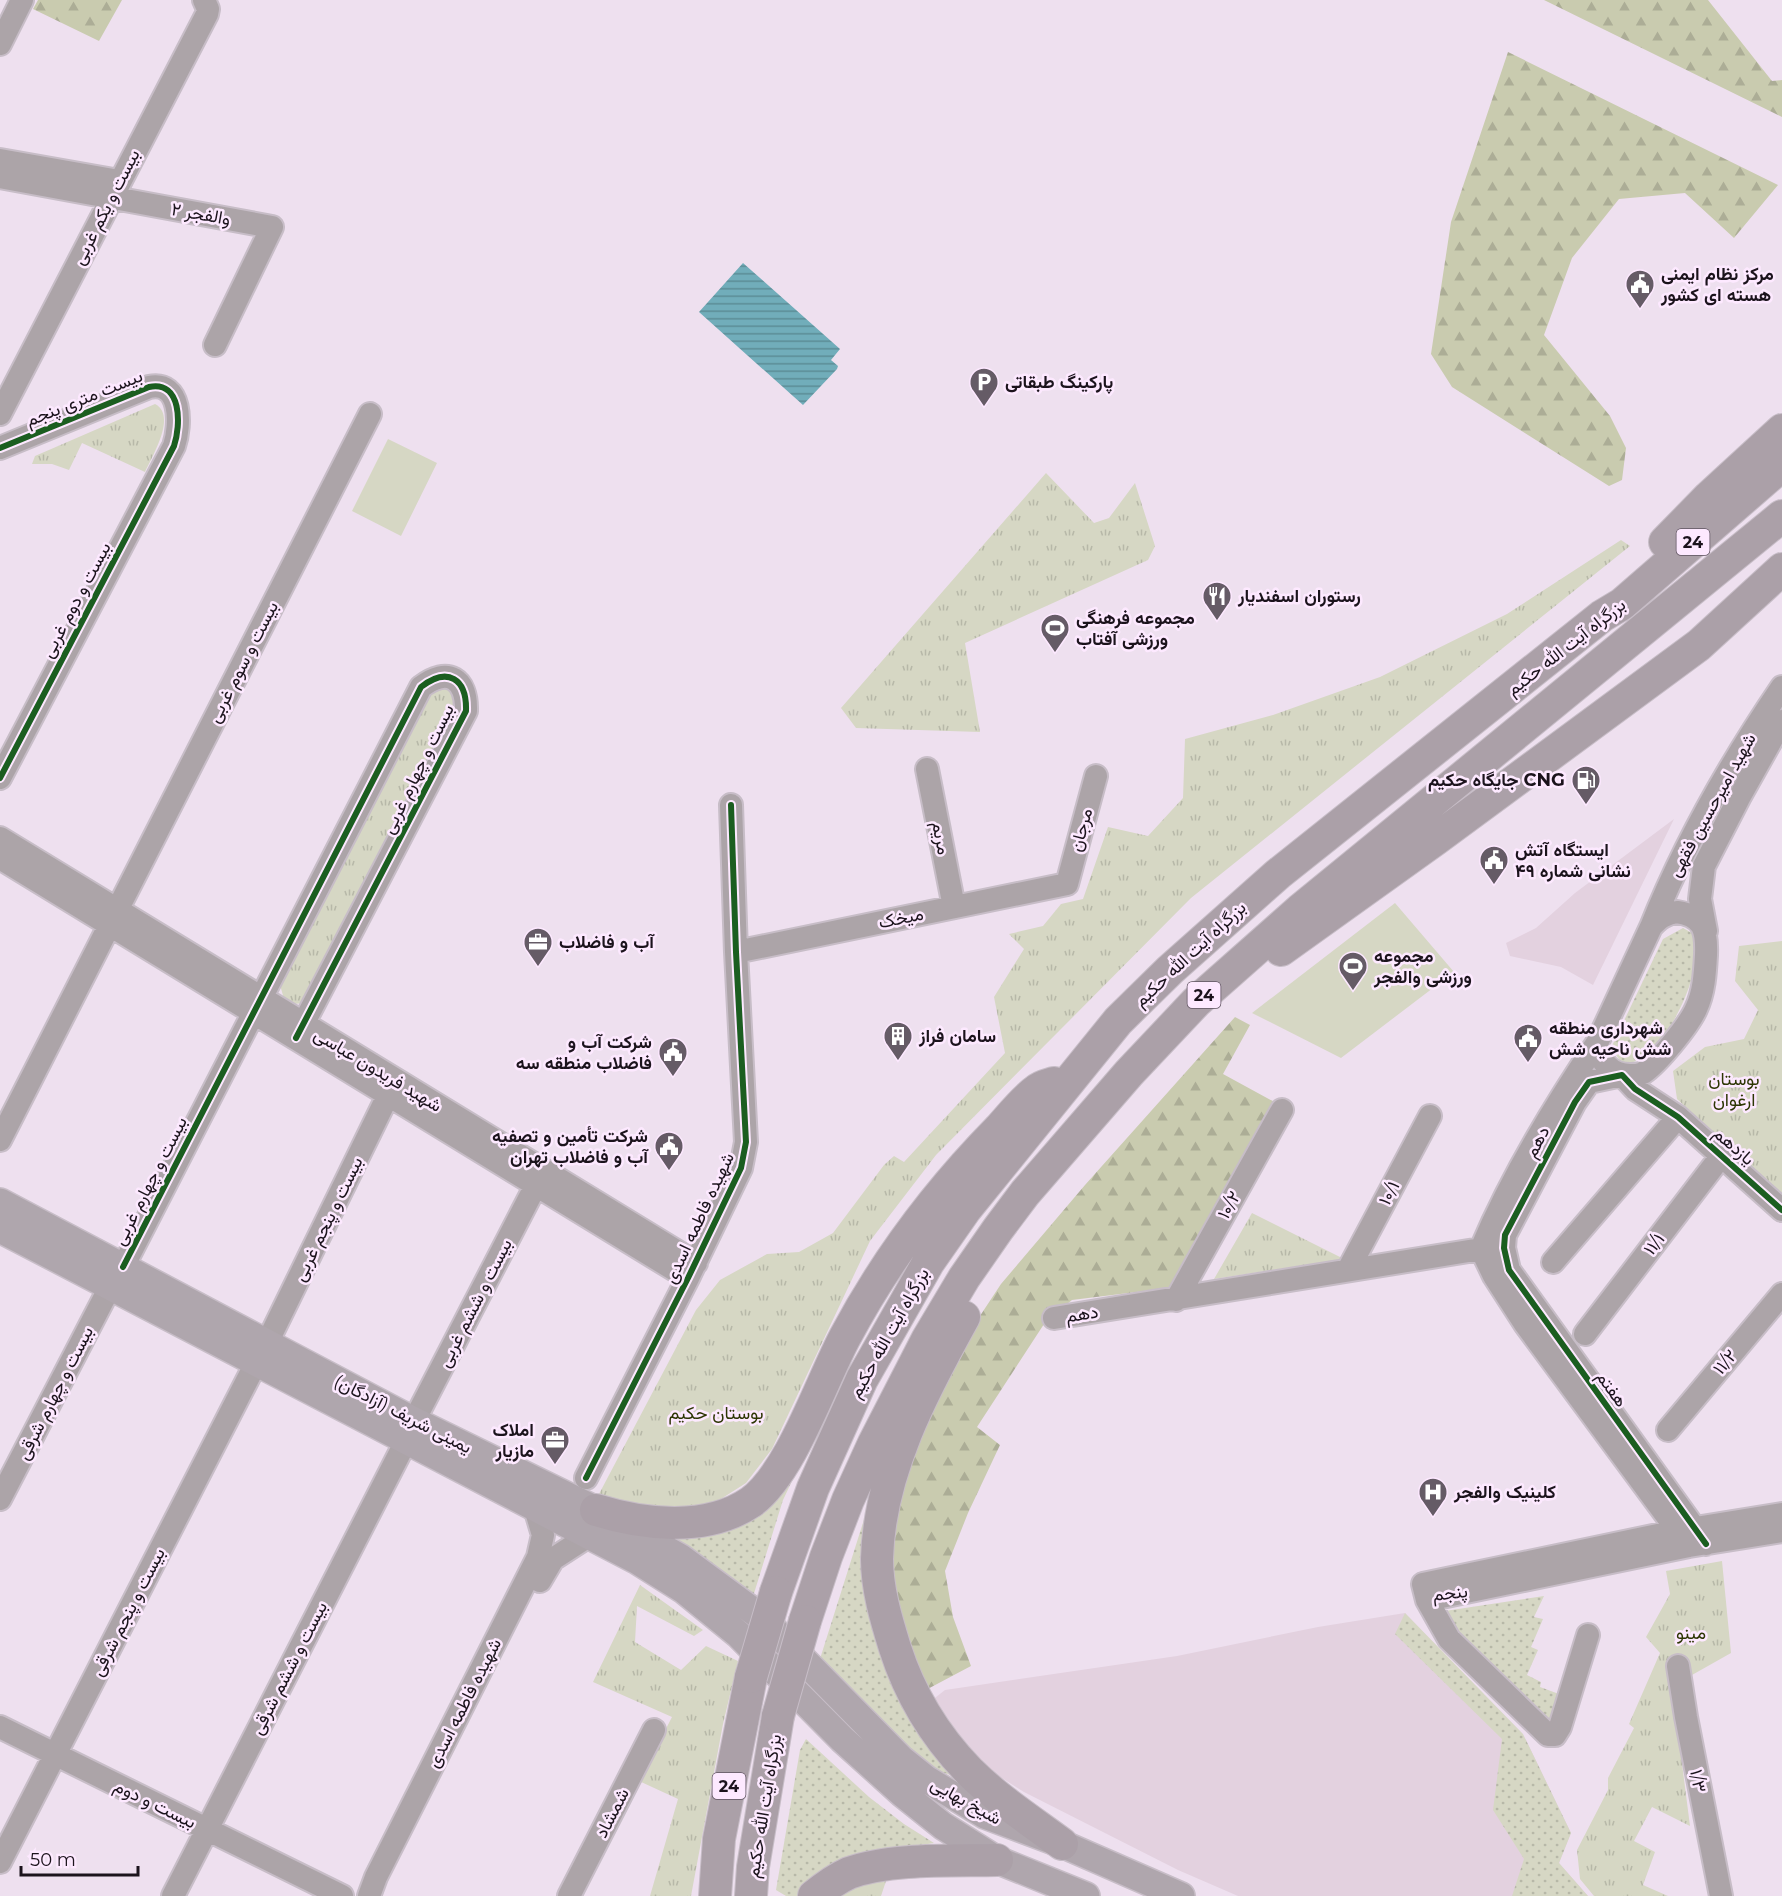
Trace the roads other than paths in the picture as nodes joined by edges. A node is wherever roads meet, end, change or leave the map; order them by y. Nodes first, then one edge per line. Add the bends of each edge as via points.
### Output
1 (22, 0) edge
2 (204, 0) edge
3 (0, 44) edge
4 (0, 160) edge
5 (0, 177) edge
6 (115, 189) junction
7 (215, 345) dead end
8 (0, 414) edge
9 (370, 414) dead end
10 (1782, 430) edge
11 (178, 435) joint
12 (0, 448) edge
13 (1782, 465) edge
14 (1782, 516) edge
15 (1782, 568) edge
16 (1782, 592) edge
17 (1602, 616) junction
18 (1699, 645) junction
19 (1782, 687) edge
20 (1782, 721) edge
21 (927, 769) dead end
22 (1096, 776) dead end
23 (0, 778) edge
24 (731, 805) dead end
25 (0, 838) edge
26 (0, 858) edge
27 (1067, 884) joint
28 (954, 907) junction
29 (113, 917) junction
30 (1651, 927) junction
31 (1707, 936) junction
32 (736, 952) junction
33 (1197, 1002) junction
34 (257, 1005) junction
35 (300, 1031) junction
36 (1597, 1043) junction
37 (1666, 1050) junction
38 (1077, 1073) junction
39 (1622, 1075) junction
40 (392, 1087) junction
41 (1282, 1110) dead end
42 (1671, 1112) junction
43 (1430, 1116) dead end
44 (1091, 1117) junction
45 (0, 1140) edge
46 (502, 1154) junction
47 (1722, 1155) junction
48 (536, 1185) junction
49 (0, 1202) edge
50 (1782, 1210) edge
51 (0, 1229) edge
52 (1504, 1248) junction
53 (1480, 1249) junction
54 (1553, 1262) dead end
55 (1348, 1270) junction
56 (692, 1271) junction
57 (116, 1277) junction
58 (1782, 1294) edge
59 (1176, 1300) junction
60 (1054, 1318) dead end
61 (1586, 1334) dead end
62 (262, 1353) junction
63 (1668, 1430) dead end
64 (410, 1431) junction
65 (586, 1478) dead end
66 (0, 1499) edge
67 (535, 1508) junction
68 (1782, 1514) edge
69 (593, 1523) junction
70 (1782, 1531) edge
71 (1692, 1537) junction
72 (544, 1561) junction
73 (798, 1633) junction
74 (1588, 1635) dead end
75 (1678, 1666) dead end
76 (764, 1676) junction
77 (0, 1727) edge
78 (654, 1730) dead end
79 (55, 1755) junction
80 (207, 1830) junction
81 (719, 1839) junction
82 (1062, 1845) junction
83 (997, 1860) junction
84 (0, 1862) edge
85 (173, 1896) edge
86 (342, 1896) edge
87 (369, 1896) edge
88 (375, 1896) edge
89 (569, 1896) edge
90 (703, 1896) edge
91 (715, 1896) edge
92 (751, 1896) edge
93 (814, 1896) edge
94 (1086, 1896) edge
95 (1181, 1896) edge
96 (1720, 1896) edge

1 - 3 street
2 - 6 street, بیست و یکم غربی via 207,14
4 - 6 street, والفجر ۲
5 - 6 street, والفجر ۲
6 - 7 street, والفجر ۲ via 272,227
6 - 8 street, بیست و یکم غربی
9 - 29 street, بیست و سوم غربی
10 - 17 highway via 1709,497
11 - 12 street, بیست متری پنجم via 174,399 168,388 157,386
11 - 23 street, بیست و دوم غربی
13 - 17 highway, بزرگراه آیت الله حکیم / 24 via 1622,604
14 - 33 highway, بزرگراه آیت الله حکیم / 24 via 1300,910
15 - 18 highway
16 - 18 highway
17 - 38 highway, بزرگراه آیت الله حکیم / 24 via 1278,874 1118,1021
18 - 33 highway via 1280,951
19 - 30 street, شهید امیرحسین فقهی via 1699,823
20 - 31 street, شهید امیرحسین فقهی via 1704,866 1700,899
21 - 28 street, مریم
22 - 27 street, مرجان
24 - 32 street, شهیده فاطمه اسدی
25 - 29 street, شهید فریدون عباسی
26 - 29 street, شهید فریدون عباسی
27 - 28 street, میخک
28 - 32 street, میخک
29 - 34 street, شهید فریدون عباسی
29 - 45 street, بیست و سوم غربی
30 - 31 street via 1658,919 1677,912 1696,919
30 - 36 street, شهید امیرحسین فقهی
31 - 37 street, شهید امیرحسین فقهی via 1705,981 1697,1008
32 - 56 street, شهیده فاطمه اسدی via 745,1156
33 - 44 highway, بزرگراه آیت الله حکیم / 24
34 - 35 street, شهید فریدون عباسی
34 - 35 street, بیست و چهارم غربی via 421,687 443,676 454,679 463,687 466,711
34 - 57 street, بیست و چهارم غربی
35 - 40 street, شهید فریدون عباسی
36 - 39 street, یازدهم via 1604,1063
36 - 53 street, دهم via 1561,1097 1499,1206
37 - 39 street, دهم via 1643,1073
37 - 42 street via 1659,1068 1660,1089
38 - 69 highway via 1037,1089 964,1165 915,1224 845,1337 795,1442 764,1491 738,1509 698,1522 615,1516
38 - 76 highway, بزرگراه آیت الله حکیم / 24, bridge via 965,1210 928,1263 862,1379 813,1488 776,1592
39 - 42 street, یازدهم via 1635,1089
39 - 52 street, دهم via 1589,1082 1575,1102 1505,1235
40 - 46 street, شهید فریدون عباسی
40 - 62 street, بیست و پنجم غربی
41 - 59 street, ۱۰/۲
42 - 47 street, یازدهم
42 - 54 street
43 - 55 street, ۱۰/۱
44 - 73 highway, بزرگراه آیت الله حکیم / 24 via 998,1229 927,1340 848,1500
44 - 82 highway via 1069,1159 979,1290 922,1400 885,1496 878,1559 882,1604 889,1629 914,1696 928,1720 970,1773
46 - 48 street, شهید فریدون عباسی
46 - 56 street, شهید فریدون عباسی
47 - 50 street, یازدهم
47 - 61 street, ۱۱/۱
48 - 56 street, شهید فریدون عباسی
48 - 64 street, بیست و ششم غربی
49 - 57 main road, یمینی شریف (آزادگان)
51 - 57 main road, یمینی شریف (آزادگان)
52 - 53 street
52 - 71 street, هفتم via 1509,1270
53 - 55 street, دهم
53 - 71 street, هفتم via 1525,1324
55 - 59 street, دهم
56 - 65 street, شهیده فاطمه اسدی
57 - 62 main road, یمینی شریف (آزادگان)
57 - 66 street, بیست و چهارم شرقی
58 - 63 street, ۱۱/۲
59 - 60 street, دهم
62 - 64 main road, یمینی شریف (آزادگان)
62 - 79 street, بیست و پنجم شرقی
64 - 67 main road, یمینی شریف (آزادگان)
64 - 69 main road, یمینی شریف (آزادگان)
64 - 80 street, بیست و ششم شرقی
67 - 69 main road, یمینی شریف (آزادگان)
67 - 72 street, شهیده فاطمه اسدی via 543,1535
68 - 71 street
69 - 72 street, شهیده فاطمه اسدی via 561,1552
69 - 73 main road, یمینی شریف (آزادگان) via 681,1558 760,1617
69 - 76 main road, یمینی شریف (آزادگان) via 738,1634
70 - 71 street
71 - 74 street, پنجم via 1426,1599 1449,1639 1548,1735 1555,1735 1560,1727
72 - 87 street, شهیده فاطمه اسدی
72 - 88 street, شهیده فاطمه اسدی via 387,1883
73 - 82 main road, شیخ بهایی via 895,1753 926,1779 985,1815
73 - 92 highway, بزرگراه آیت الله حکیم / 24, bridge via 778,1716
75 - 96 street, ۱/۳
76 - 81 highway, بزرگراه آیت الله حکیم / 24
76 - 83 main road, شیخ بهایی via 943,1826
77 - 79 street, بیست و دوم
78 - 89 street, شمشاد
79 - 80 street, بیست و دوم
79 - 84 street, بیست و پنجم شرقی
80 - 85 street, بیست و ششم شرقی
80 - 86 street, بیست و دوم
81 - 90 highway
81 - 91 highway, بزرگراه آیت الله حکیم / 24
82 - 95 main road, شیخ بهایی
83 - 93 highway via 907,1863 865,1869 830,1883
83 - 94 main road, شیخ بهایی

